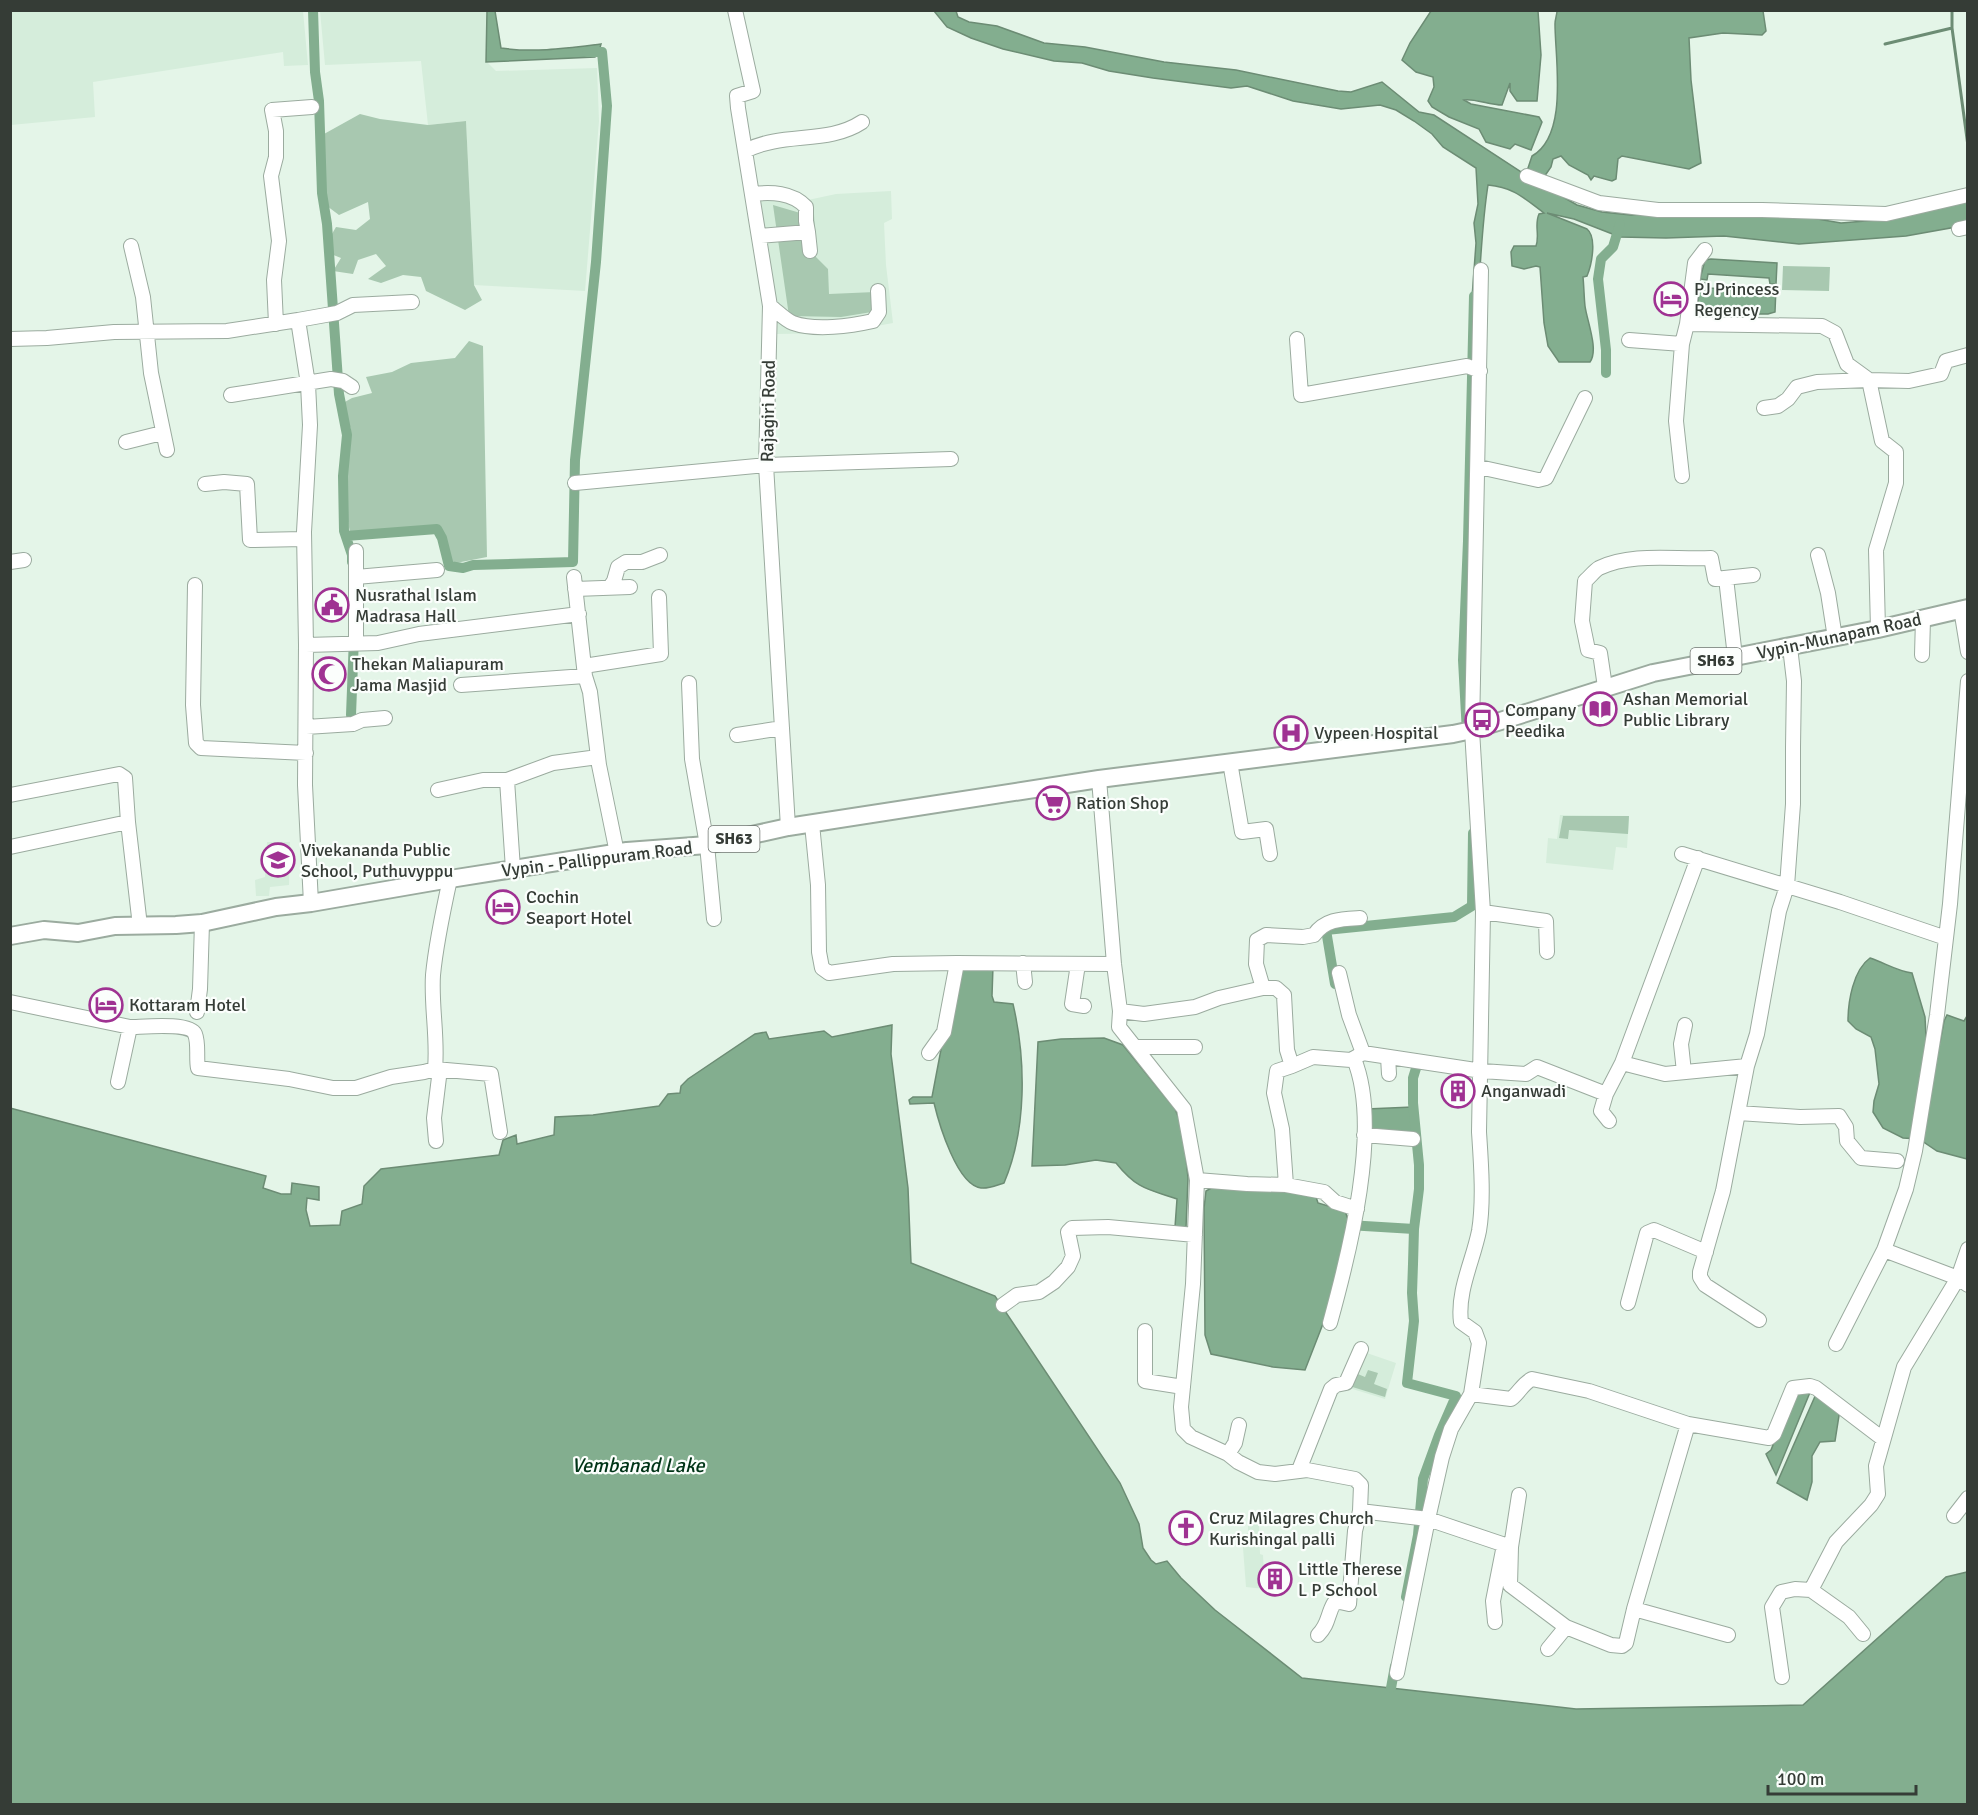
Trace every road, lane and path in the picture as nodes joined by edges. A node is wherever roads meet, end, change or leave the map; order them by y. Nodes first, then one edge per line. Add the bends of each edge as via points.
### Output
1 (735, 10) edge
2 (312, 108) dead end
3 (862, 122) dead end
4 (745, 151) junction
5 (1527, 176) dead end
6 (752, 194) junction
7 (1968, 195) edge
8 (808, 232) junction
9 (759, 236) junction
10 (131, 246) dead end
11 (1705, 250) dead end
12 (810, 251) dead end
13 (1481, 270) dead end
14 (878, 291) dead end
15 (412, 302) dead end
16 (770, 306) junction
17 (298, 320) junction
18 (276, 324) junction
19 (1687, 324) junction
20 (148, 333) junction
21 (10, 339) edge
22 (1298, 339) dead end
23 (1629, 340) dead end
24 (1682, 344) junction
25 (1968, 355) edge
26 (1474, 368) junction
27 (1869, 380) junction
28 (342, 382) dead end
29 (308, 384) junction
30 (231, 395) dead end
31 (1585, 398) dead end
32 (1764, 408) dead end
33 (162, 433) junction
34 (126, 442) dead end
35 (167, 450) dead end
36 (951, 459) dead end
37 (766, 465) junction
38 (1479, 467) junction
39 (1682, 476) dead end
40 (575, 483) dead end
41 (205, 484) dead end
42 (304, 538) junction
43 (356, 551) dead end
44 (660, 555) dead end
45 (1818, 555) dead end
46 (437, 570) dead end
47 (1753, 575) dead end
48 (356, 577) junction
49 (1726, 578) junction
50 (195, 585) dead end
51 (609, 587) junction
52 (630, 587) dead end
53 (659, 597) dead end
54 (1964, 609) edge
55 (579, 614) junction
56 (1923, 619) junction
57 (1878, 629) junction
58 (1835, 638) junction
59 (354, 643) junction
60 (306, 645) junction
61 (1790, 647) junction
62 (1968, 652) edge
63 (1922, 655) dead end
64 (1735, 657) junction
65 (585, 671) junction
66 (1968, 681) edge
67 (689, 683) dead end
68 (461, 685) dead end
69 (1605, 687) junction
70 (385, 718) dead end
71 (306, 727) junction
72 (782, 728) junction
73 (1466, 731) junction
74 (737, 735) dead end
75 (306, 753) junction
76 (598, 757) junction
77 (1230, 762) junction
78 (1099, 779) junction
79 (507, 780) junction
80 (438, 790) dead end
81 (10, 795) edge
82 (128, 822) junction
83 (812, 824) junction
84 (788, 828) junction
85 (707, 845) junction
86 (10, 847) edge
87 (618, 853) junction
88 (1270, 854) dead end
89 (1682, 854) dead end
90 (1698, 858) junction
91 (513, 869) junction
92 (450, 879) junction
93 (1787, 886) junction
94 (312, 903) junction
95 (1483, 912) junction
96 (1360, 918) dead end
97 (714, 919) dead end
98 (201, 922) junction
99 (140, 926) junction
100 (10, 936) edge
101 (1946, 938) junction
102 (1547, 952) dead end
103 (957, 963) junction
104 (1023, 963) junction
105 (1078, 964) junction
106 (1114, 964) junction
107 (1339, 973) dead end
108 (1025, 981) dead end
109 (1263, 988) junction
110 (10, 1002) edge
111 (1084, 1006) dead end
112 (1120, 1011) junction
113 (197, 1012) dead end
114 (1685, 1025) dead end
115 (130, 1027) junction
116 (1135, 1047) junction
117 (1195, 1047) dead end
118 (929, 1053) dead end
119 (1358, 1056) junction
120 (1388, 1057) junction
121 (1622, 1063) junction
122 (1292, 1066) junction
123 (1747, 1066) junction
124 (438, 1069) junction
125 (1482, 1071) junction
126 (1684, 1072) junction
127 (1389, 1074) dead end
128 (118, 1082) dead end
129 (1605, 1094) junction
130 (1738, 1113) junction
131 (1609, 1121) dead end
132 (500, 1132) dead end
133 (1364, 1135) junction
134 (1413, 1139) dead end
135 (436, 1141) dead end
136 (1898, 1161) dead end
137 (1197, 1180) junction
138 (1286, 1185) junction
139 (1355, 1216) junction
140 (1195, 1235) junction
141 (1968, 1249) edge
142 (1884, 1250) junction
143 (1706, 1252) junction
144 (1963, 1281) edge
145 (1628, 1303) dead end
146 (1003, 1305) dead end
147 (1759, 1320) dead end
148 (1330, 1323) dead end
149 (1144, 1331) dead end
150 (1836, 1344) dead end
151 (1361, 1349) dead end
152 (1183, 1387) junction
153 (1471, 1394) junction
154 (1688, 1424) junction
155 (1239, 1425) dead end
156 (1883, 1439) junction
157 (1228, 1454) junction
158 (1299, 1470) junction
159 (1519, 1495) dead end
160 (1968, 1498) edge
161 (1360, 1511) junction
162 (1954, 1516) dead end
163 (1422, 1518) junction
164 (1507, 1546) junction
165 (1811, 1590) junction
166 (1634, 1610) junction
167 (1495, 1622) dead end
168 (1566, 1627) junction
169 (1863, 1634) dead end
170 (1318, 1635) dead end
171 (1728, 1635) dead end
172 (1548, 1649) dead end
173 (1398, 1673) dead end
174 (1782, 1677) dead end

1 - 4 street, Rajagiri Road via 753,91 737,96
2 - 18 street via 272,110 276,157 271,176 279,241 274,280
3 - 4 street via 850,131 834,135 781,139
4 - 6 street, Rajagiri Road
5 - 7 street via 1599,203 1659,210 1886,214
6 - 8 street via 790,195 801,202 806,207
6 - 9 street, Rajagiri Road
8 - 9 street
8 - 12 street
9 - 16 street, Rajagiri Road
10 - 20 street
11 - 19 street via 1695,263
13 - 26 street
14 - 16 street via 879,312 873,321 853,326 793,323
15 - 17 street via 353,305 334,314
16 - 37 street, Rajagiri Road
17 - 18 street
17 - 29 street
18 - 20 street via 227,331
19 - 24 street
19 - 27 street via 1822,326 1835,333 1847,364
20 - 21 street
20 - 33 street
22 - 26 street via 1301,395
23 - 24 street
24 - 39 street via 1676,421
25 - 27 street via 1946,361 1941,374 1909,381
26 - 38 street
27 - 32 street via 1817,382 1797,387 1778,406
27 - 57 street via 1882,441 1896,452 1896,483 1876,550
28 - 29 street
29 - 30 street
29 - 42 street via 310,425
31 - 38 street via 1546,478 1538,480
33 - 34 street
33 - 35 street
36 - 37 street
37 - 40 street
37 - 72 street, Rajagiri Road
38 - 73 street
41 - 42 street via 247,484 250,540
42 - 60 street
43 - 48 street
44 - 51 street via 618,567
45 - 58 street
46 - 48 street
47 - 49 street
48 - 59 street
49 - 64 street
49 - 69 street via 1715,579 1711,558 1649,557 1598,569 1585,581 1582,621 1588,650 1600,653
50 - 75 street via 196,743 201,748
51 - 52 street
51 - 55 street via 575,583
53 - 65 street via 661,654
54 - 56 main road, Vypin-Munapam Road / SH63
54 - 62 street
55 - 59 street via 419,634 378,643
55 - 65 street
56 - 57 main road, Vypin-Munapam Road / SH63
56 - 63 street
57 - 58 main road, Vypin-Munapam Road / SH63
58 - 61 main road, Vypin-Munapam Road / SH63
59 - 60 street
60 - 71 street
61 - 64 main road, Vypin-Munapam Road / SH63
61 - 93 street via 1794,681
64 - 69 main road, Vypin-Munapam Road / SH63
65 - 68 street
65 - 76 street
66 - 101 street
67 - 85 street via 692,759
69 - 73 main road, Vypin-Munapam Road / SH63
70 - 71 street
71 - 75 street
72 - 74 street
72 - 84 street, Rajagiri Road
73 - 77 main road, Vypin - Pallippuram Road / SH63
73 - 95 street
75 - 94 street
76 - 79 street via 553,763
76 - 87 street
77 - 78 main road, Vypin - Pallippuram Road / SH63
77 - 88 street via 1242,832 1266,829
78 - 83 main road, Vypin - Pallippuram Road / SH63
78 - 106 street
79 - 80 street via 483,780
79 - 91 street
81 - 82 street via 118,774 125,778
82 - 86 street
82 - 99 street
83 - 84 main road, Vypin - Pallippuram Road / SH63
83 - 103 street via 822,968 829,973 893,963
84 - 85 main road, Vypin - Pallippuram Road / SH63
85 - 87 main road, Vypin - Pallippuram Road / SH63
85 - 97 street
87 - 91 main road, Vypin - Pallippuram Road / SH63
89 - 90 street
90 - 93 street
90 - 121 street
91 - 92 main road, Vypin - Pallippuram Road / SH63
92 - 94 main road, Vypin - Pallippuram Road / SH63
92 - 124 street via 433,978
93 - 101 street
93 - 123 street
94 - 98 main road, Vypin - Pallippuram Road / SH63
95 - 102 street via 1546,921
95 - 125 street
96 - 109 street via 1320,926 1314,935 1266,935 1257,940 1256,964
98 - 99 main road, Vypin - Pallippuram Road / SH63
98 - 113 street
99 - 100 main road, Vypin - Pallippuram Road / SH63 via 78,933 44,930
101 - 142 street via 1915,1151
103 - 104 street
103 - 118 street via 944,1032
104 - 105 street
104 - 108 street
105 - 106 street
105 - 111 street via 1072,1004
106 - 112 street
107 - 119 street
109 - 112 street via 1195,1007 1144,1014
109 - 122 street via 1276,988 1284,995 1287,1050
110 - 115 street
112 - 116 street via 1119,1027
114 - 126 street
115 - 124 street via 191,1030 195,1034 198,1068 333,1088 356,1088
115 - 128 street
116 - 117 street
116 - 137 street via 1184,1109
119 - 120 street
119 - 122 street via 1313,1057
119 - 133 street
120 - 125 street
120 - 127 street
121 - 126 street via 1665,1074
121 - 129 street
122 - 138 street via 1277,1071 1274,1093
123 - 126 street
123 - 130 street
124 - 132 street via 491,1074
124 - 135 street
125 - 129 street via 1526,1074 1533,1068 1542,1068
125 - 153 street via 1479,1230 1459,1307 1461,1322 1475,1332 1479,1343
129 - 131 street via 1601,1111
130 - 136 street via 1839,1116 1846,1126 1847,1141 1861,1158
130 - 143 street
133 - 134 street
133 - 139 street
137 - 138 street
137 - 140 street
138 - 139 street via 1324,1192
139 - 148 street
140 - 146 street via 1108,1227 1072,1228 1068,1237 1073,1256 1068,1267 1039,1292 1017,1295
140 - 152 street
141 - 144 street
142 - 144 street
142 - 150 street
143 - 145 street via 1650,1231
143 - 147 street via 1700,1272 1702,1282
144 - 156 street via 1904,1367
149 - 152 street via 1145,1382
151 - 158 street via 1346,1383 1331,1389
152 - 157 street via 1183,1429 1191,1437
153 - 154 street via 1512,1399 1532,1379 1589,1391
153 - 163 street via 1451,1429
154 - 156 street via 1769,1438 1793,1388 1810,1386
154 - 166 street
155 - 157 street
156 - 165 street via 1876,1466 1878,1494 1836,1542
157 - 158 street via 1258,1472
158 - 161 street via 1359,1481
159 - 164 street
160 - 162 street
161 - 163 street
161 - 170 street via 1349,1605 1334,1603 1325,1628
163 - 164 street
163 - 173 street
164 - 167 street via 1493,1601
164 - 168 street via 1510,1586
165 - 169 street via 1849,1617
165 - 174 street via 1782,1592 1772,1607
166 - 168 street via 1622,1646
166 - 171 street
168 - 172 street

